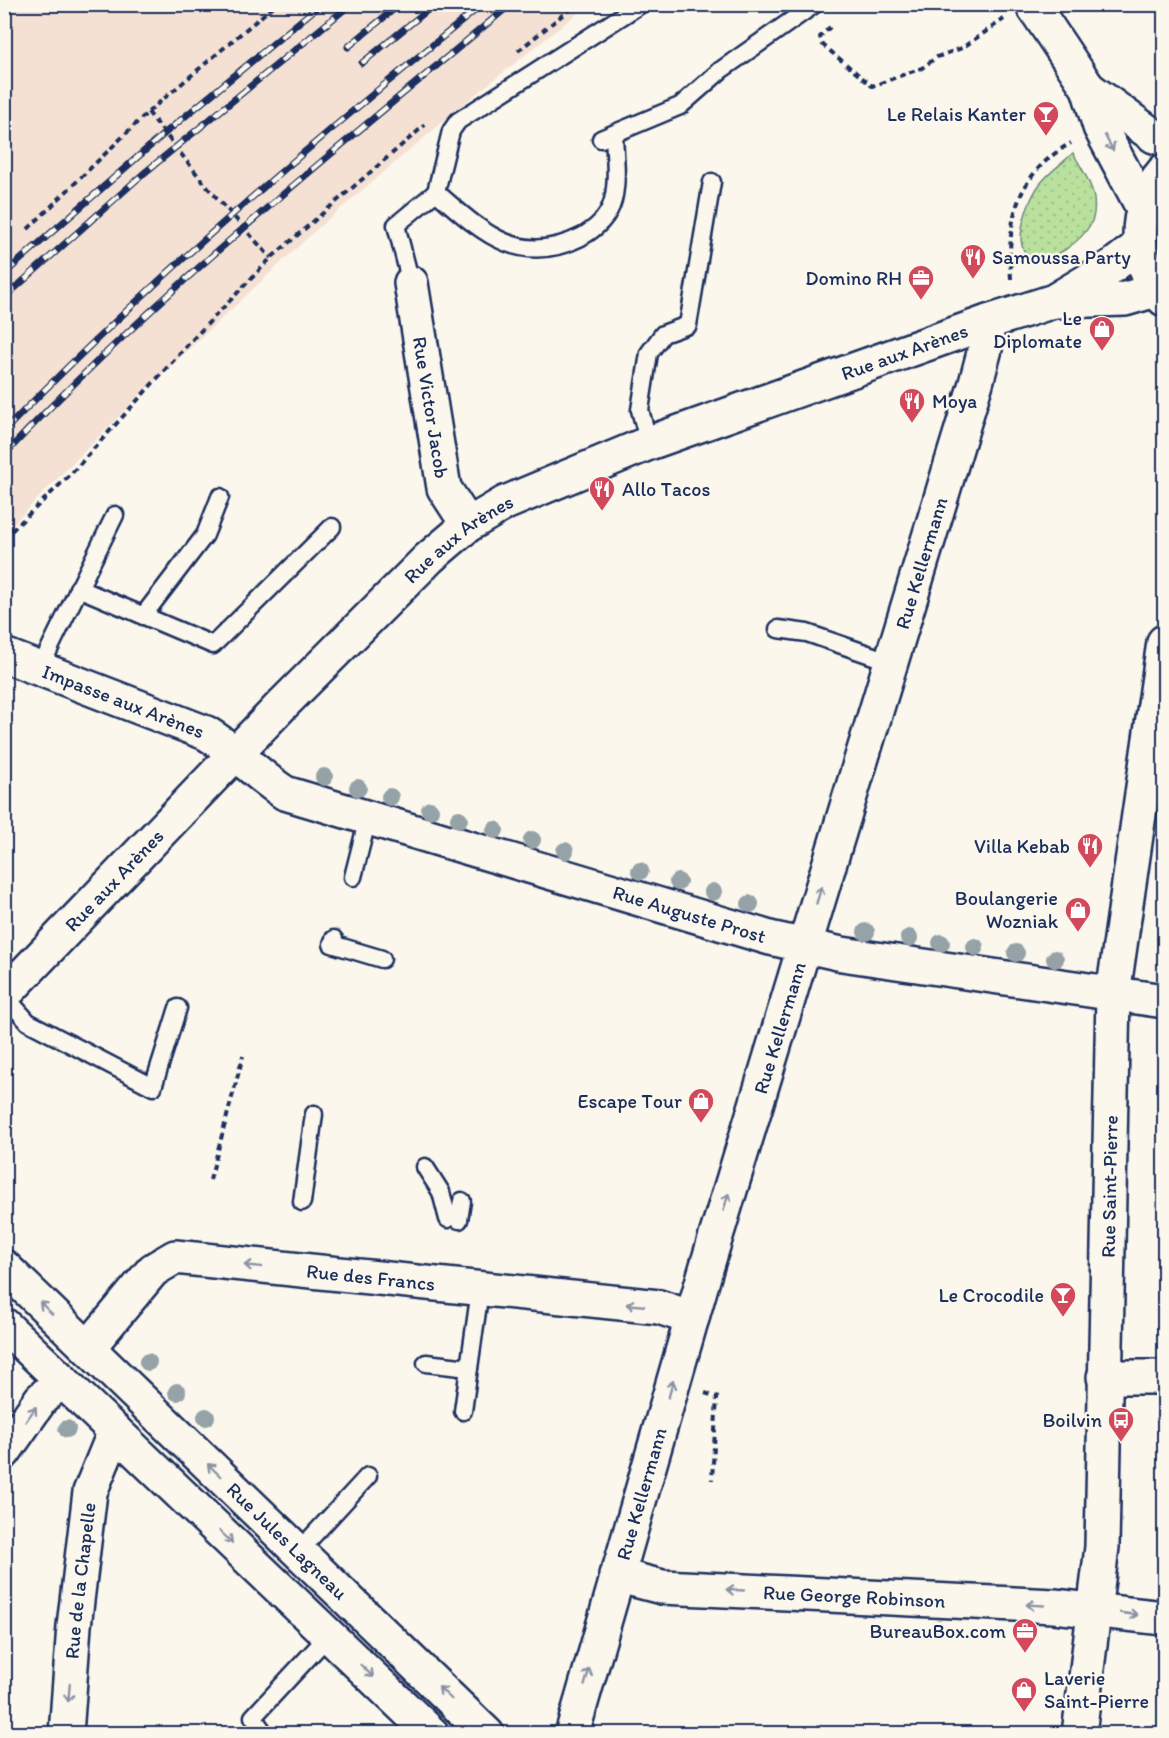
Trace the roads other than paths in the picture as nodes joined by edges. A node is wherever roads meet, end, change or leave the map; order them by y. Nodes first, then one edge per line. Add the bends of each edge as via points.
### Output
1 (641, 4) edge
2 (815, 4) edge
3 (1019, 11) edge
4 (1088, 88) junction
5 (1164, 139) edge
6 (1164, 171) edge
7 (712, 182) dead end
8 (436, 192) junction
9 (1143, 208) junction
10 (1140, 245) junction
11 (411, 283) joint
12 (1160, 294) edge
13 (1054, 301) junction
14 (1001, 317) junction
15 (649, 443) junction
16 (220, 497) dead end
17 (115, 515) dead end
18 (468, 525) junction
19 (332, 526) dead end
20 (78, 588) junction
21 (143, 616) junction
22 (778, 629) dead end
23 (1164, 642) edge
24 (4, 655) edge
25 (891, 662) junction
26 (40, 668) junction
27 (236, 754) junction
28 (368, 818) junction
29 (353, 877) dead end
30 (334, 939) dead end
31 (804, 945) junction
32 (382, 959) dead end
33 (1113, 994) junction
34 (4, 995) edge
35 (1164, 1001) edge
36 (178, 1008) dead end
37 (314, 1114) dead end
38 (425, 1167) dead end
39 (302, 1202) dead end
40 (462, 1202) dead end
41 (4, 1267) edge
42 (454, 1281) junction
43 (692, 1318) junction
44 (4, 1325) edge
45 (88, 1348) junction
46 (426, 1363) dead end
47 (469, 1368) junction
48 (1104, 1377) junction
49 (1164, 1377) edge
50 (62, 1380) junction
51 (463, 1411) dead end
52 (115, 1431) junction
53 (4, 1452) edge
54 (369, 1476) dead end
55 (298, 1552) junction
56 (616, 1575) junction
57 (1093, 1609) junction
58 (1164, 1618) edge
59 (329, 1635) junction
60 (66, 1734) edge
61 (265, 1734) edge
62 (432, 1734) edge
63 (487, 1734) edge
64 (572, 1734) edge
65 (1078, 1734) edge

1 - 8 lane via 458,121 451,131
2 - 8 lane via 721,70 680,106 608,137 616,184 607,216 589,233 538,251 508,244 477,228
3 - 4 street
4 - 5 street
4 -> 9 street via 1100,127
6 - 9 street
7 - 15 lane via 688,325 663,334 649,353 640,410
8 - 11 lane via 396,225
9 - 10 street
10 - 12 street via 1145,268
10 - 13 street, Rue aux Arènes
11 - 18 street, Rue Victor Jacob via 444,488
12 - 13 street, Rue aux Arènes
13 - 14 street, Rue aux Arènes
14 - 15 street, Rue aux Arènes
14 - 25 street, Rue Kellermann via 985,349
15 - 18 street, Rue aux Arènes via 505,503
16 - 21 lane via 205,535
17 - 20 lane
18 - 27 street, Rue aux Arènes via 421,566
19 - 21 lane via 213,645
20 - 21 lane
20 - 26 lane
22 - 25 lane via 807,633
23 - 33 street, Rue Saint-Pierre
24 - 26 street, Impasse aux Arènes
31 -> 25 street, Rue Kellermann
26 - 27 street, Impasse aux Arènes via 206,733
27 - 28 street, Rue Auguste Prost via 285,793
27 - 34 street, Rue aux Arènes
28 - 29 lane
28 - 31 street, Rue Auguste Prost
30 - 32 lane via 333,944
31 - 33 street, Rue Auguste Prost
43 -> 31 street, Rue Kellermann
33 - 35 street, Rue Auguste Prost
33 - 48 street, Rue Saint-Pierre
34 - 36 lane via 28,1022 153,1087
37 - 39 lane
38 - 40 lane via 454,1219
45 -> 41 street, Rue Jules Lagneau
43 -> 42 street, Rue des Francs via 659,1307
42 -> 45 street, Rue des Francs via 294,1261 175,1257 153,1270
42 - 47 lane
56 -> 43 street, Rue Kellermann
44 - 50 street, Rue Jules Lagneau
45 - 50 street, Rue des Francs
55 -> 45 street, Rue Jules Lagneau
46 - 47 lane
47 - 51 lane
48 - 49 street
48 - 57 street, Rue Saint-Pierre via 1102,1547
50 - 52 street, Rue Jules Lagneau
53 -> 50 street, Rue des Francs via 41,1399
52 -> 59 street, Rue Jules Lagneau
52 -> 60 street, Rue de la Chapelle via 90,1491
54 - 55 lane
63 -> 55 street, Rue Jules Lagneau
57 -> 56 street, Rue George Robinson via 662,1587
64 -> 56 street, Rue Kellermann
57 -> 58 street, Rue George Robinson
57 - 65 street, Rue Saint-Pierre
59 - 61 lane via 253,1717
59 -> 62 street, Rue Jules Lagneau

